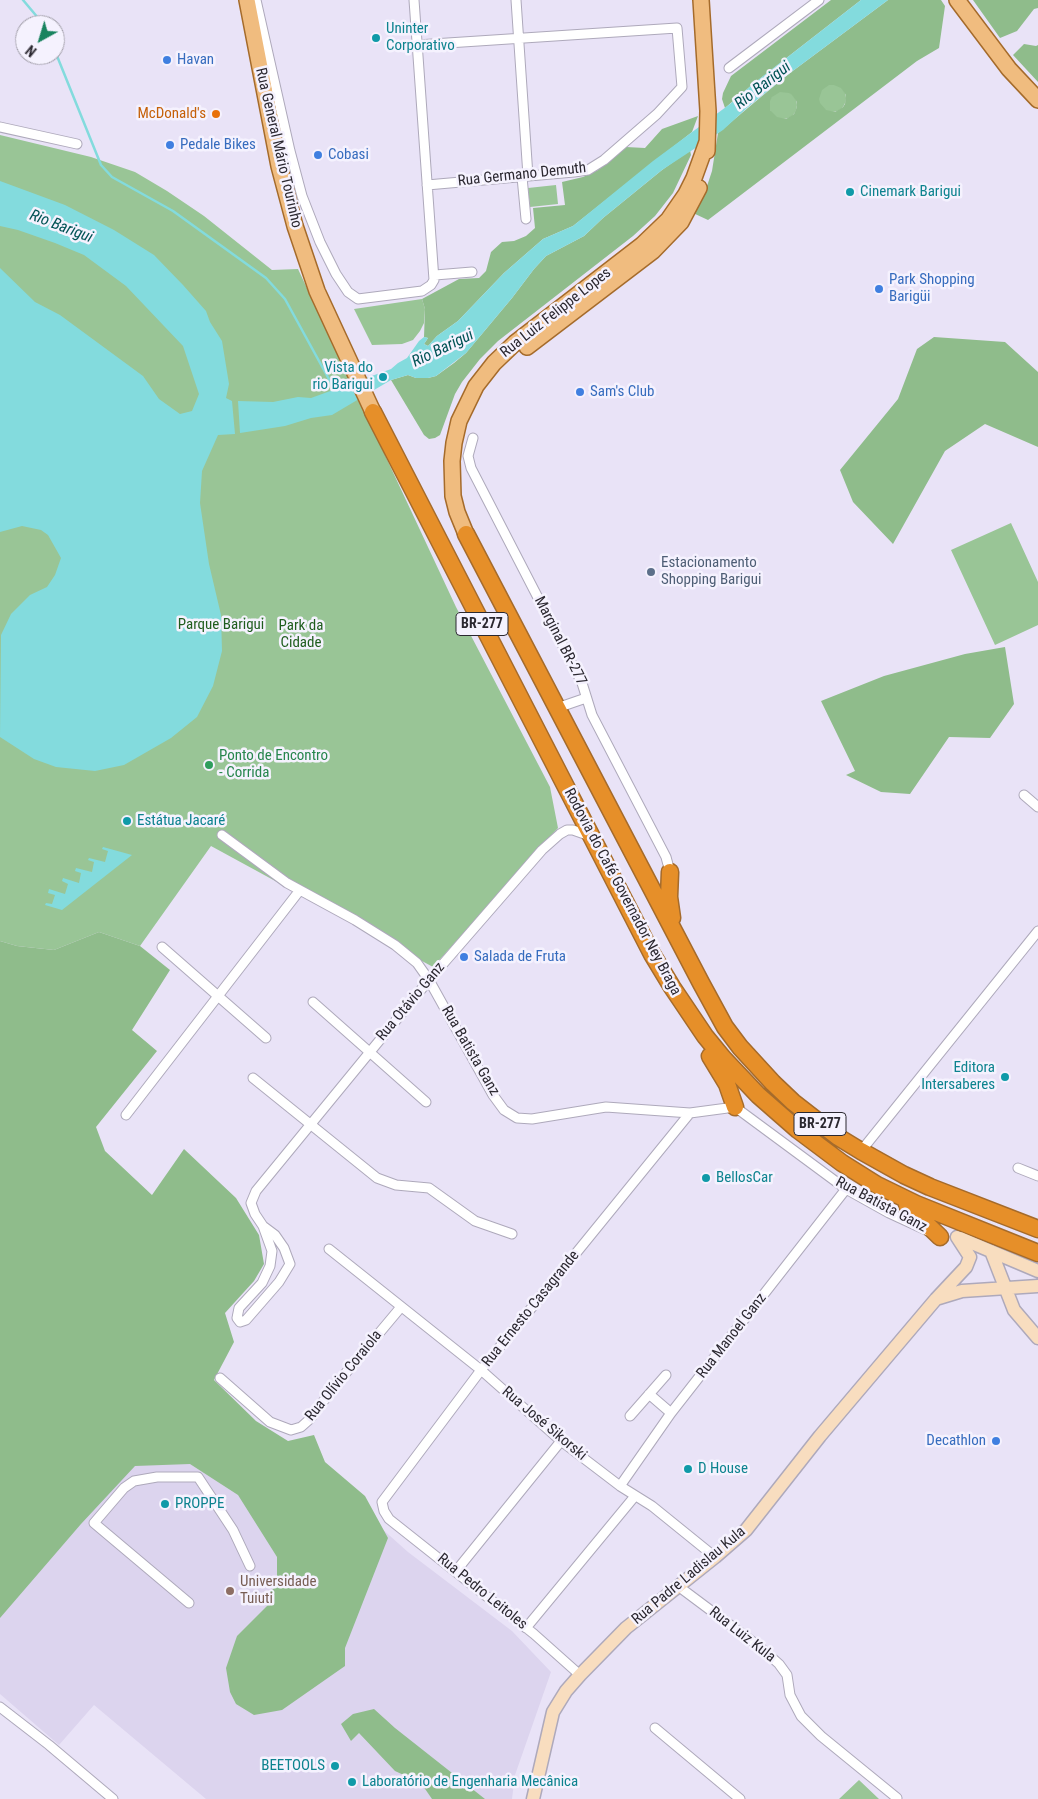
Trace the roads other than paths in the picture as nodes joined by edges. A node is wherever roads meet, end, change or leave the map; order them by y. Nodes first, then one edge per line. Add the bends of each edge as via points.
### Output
1 (247, 0) edge
2 (256, 0) edge
3 (414, 0) edge
4 (516, 0) edge
5 (701, 0) edge
6 (819, 0) edge
7 (956, 0) edge
8 (519, 38) junction
9 (417, 45) junction
10 (730, 68) dead end
11 (1037, 98) edge
12 (0, 127) edge
13 (77, 144) dead end
14 (525, 176) junction
15 (427, 185) junction
16 (526, 219) dead end
17 (472, 272) dead end
18 (435, 274) junction
19 (373, 412) joint
20 (473, 438) dead end
21 (466, 534) joint
22 (586, 698) junction
23 (557, 708) junction
24 (1024, 795) dead end
25 (1038, 807) edge
26 (222, 835) dead end
27 (591, 836) junction
28 (670, 872) joint
29 (300, 890) junction
30 (1038, 931) edge
31 (674, 933) junction
32 (162, 947) dead end
33 (652, 954) junction
34 (429, 980) junction
35 (219, 997) junction
36 (313, 1002) dead end
37 (266, 1038) dead end
38 (370, 1051) junction
39 (254, 1078) dead end
40 (426, 1102) dead end
41 (735, 1107) junction
42 (690, 1113) junction
43 (126, 1114) dead end
44 (310, 1124) junction
45 (861, 1151) junction
46 (1018, 1168) dead end
47 (1038, 1176) edge
48 (846, 1189) junction
49 (894, 1194) junction
50 (263, 1226) junction
51 (1038, 1229) edge
52 (512, 1234) dead end
53 (940, 1237) junction
54 (957, 1237) junction
55 (329, 1249) dead end
56 (991, 1252) junction
57 (1038, 1253) edge
58 (1038, 1271) edge
59 (1038, 1286) edge
60 (1006, 1288) junction
61 (936, 1299) junction
62 (401, 1307) junction
63 (1038, 1338) edge
64 (481, 1370) junction
65 (666, 1375) dead end
66 (220, 1378) dead end
67 (649, 1394) junction
68 (671, 1413) junction
69 (630, 1416) dead end
70 (561, 1440) junction
71 (620, 1486) junction
72 (634, 1496) junction
73 (384, 1511) joint
74 (715, 1557) junction
75 (250, 1566) dead end
76 (456, 1571) junction
77 (678, 1586) junction
78 (188, 1603) dead end
79 (526, 1628) junction
80 (580, 1675) junction
81 (0, 1707) edge
82 (655, 1728) dead end
83 (897, 1798) edge
84 (113, 1799) edge
85 (533, 1799) edge
86 (740, 1799) edge

1 - 19 main road, Rua General Mário Tourinho via 273,135 295,226 317,291
2 - 18 street via 302,196 320,242 343,286 358,299 422,291 431,285
3 - 9 street
4 - 8 street
5 - 21 main road, Rua Luiz Felippe Lopes via 708,142 694,178 668,220 642,245 515,343 476,386 459,421 452,461 453,496
6 - 10 street
7 - 11 main road via 1009,69
8 - 9 street
8 - 14 street
8 - 14 street, Rua Germano Demuth via 677,28 682,87 657,114 597,166 574,172
9 - 15 street
12 - 13 street
14 - 15 street, Rua Germano Demuth
14 - 16 street
15 - 18 street
17 - 18 street
19 - 27 highway, Rodovia do Café Governador Ney Braga / BR-277
20 - 22 street, Marginal BR-277 via 468,462 582,683
21 - 23 highway, Rodovia do Café Governador Ney Braga / BR-277
22 - 23 street
22 - 28 street, Marginal BR-277
23 - 31 highway, Rodovia do Café Governador Ney Braga / BR-277
24 - 25 street
26 - 29 street, Rua Batista Ganz
27 - 33 highway, Rodovia do Café Governador Ney Braga / BR-277
27 - 34 street, Rua Otávio Ganz via 573,830 560,834 542,850
28 - 31 highway
29 - 34 street, Rua Batista Ganz via 395,945 417,963
29 - 35 street
30 - 45 street
31 - 45 highway, Rodovia do Café Governador Ney Braga / BR-277 via 711,1003 749,1058 793,1102
32 - 35 street
33 - 41 highway via 684,1017 722,1074
33 - 49 highway, Rodovia do Café Governador Ney Braga / BR-277 via 700,1030 752,1089 818,1146
34 - 38 street, Rua Otávio Ganz
34 - 42 street, Rua Batista Ganz via 494,1095 504,1110 517,1118 532,1119 606,1107
35 - 37 street
35 - 43 street
36 - 38 street
38 - 40 street
38 - 44 street, Rua Otávio Ganz
39 - 44 street
41 - 42 street, Rua Batista Ganz
41 - 48 street, Rua Batista Ganz
42 - 64 street, Rua Ernesto Casagrande
44 - 50 street, Rua Otávio Ganz via 256,1191 251,1203
44 - 52 street via 383,1182 429,1188 475,1221
45 - 51 highway, Rodovia do Café Governador Ney Braga / BR-277 via 930,1187
46 - 47 street
48 - 53 street, Rua Batista Ganz
48 - 68 street, Rua Manoel Ganz
49 - 53 highway
49 - 57 highway, Rodovia do Café Governador Ney Braga / BR-277
50 - 50 street via 272,1251 270,1266 262,1283 239,1308 237,1318 240,1322 246,1320 279,1282 290,1264 275,1235
53 - 54 street
54 - 56 street
54 - 61 street, Rua Padre Ladislau Kula via 970,1257 966,1267
55 - 62 street, Rua José Sikorski
56 - 58 street
56 - 60 street
59 - 60 street
60 - 61 street via 962,1291
60 - 63 street via 1014,1310
61 - 74 street, Rua Padre Ladislau Kula via 820,1436 746,1530
62 - 64 street, Rua José Sikorski
62 - 66 street, Rua Olívio Coraiola via 301,1427 291,1430 270,1422
64 - 70 street, Rua José Sikorski
64 - 73 street, Rua Ernesto Casagrande via 386,1495 382,1502
65 - 67 street
67 - 68 street
67 - 69 street
68 - 71 street, Rua Manoel Ganz
70 - 71 street, Rua José Sikorski
70 - 76 street
71 - 72 street, Rua José Sikorski
72 - 74 street, Rua José Sikorski via 652,1506
72 - 79 street
73 - 76 street, Rua Pedro Leitoles
74 - 77 street, Rua Padre Ladislau Kula
75 - 78 street via 233,1530 198,1477 157,1477 134,1481 94,1523
76 - 79 street, Rua Pedro Leitoles
77 - 80 street, Rua Padre Ladislau Kula via 626,1628
77 - 83 street, Rua Luiz Kula via 779,1664 787,1675 790,1695 801,1716
79 - 80 street, Rua Pedro Leitoles
80 - 85 street, Rua Padre Ladislau Kula via 553,1712
81 - 84 street
82 - 86 street

